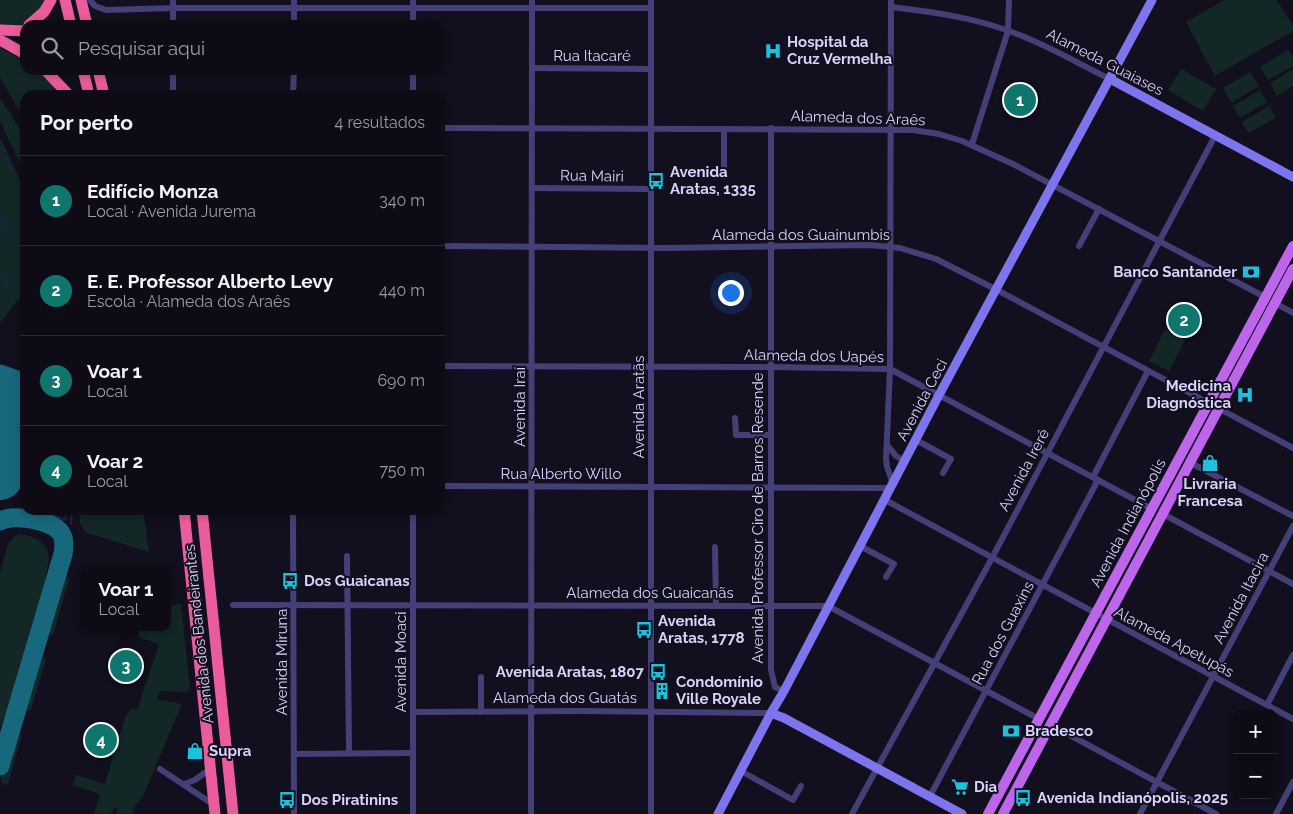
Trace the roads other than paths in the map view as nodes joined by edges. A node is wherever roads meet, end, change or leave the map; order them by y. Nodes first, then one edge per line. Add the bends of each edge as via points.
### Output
1 (51, 0) edge
2 (65, 0) edge
3 (81, 0) edge
4 (90, 0) edge
5 (174, 0) edge
6 (294, 0) edge
7 (413, 0) edge
8 (532, 0) edge
9 (651, 0) edge
10 (1009, 0) edge
11 (1152, 0) edge
12 (891, 4) edge
13 (173, 8) junction
14 (294, 8) junction
15 (413, 8) junction
16 (651, 8) junction
17 (532, 9) junction
18 (35, 20) edge
19 (70, 20) edge
20 (86, 20) edge
21 (173, 20) edge
22 (294, 20) edge
23 (413, 20) edge
24 (20, 29) edge
25 (0, 30) edge
26 (1008, 31) junction
27 (0, 40) edge
28 (20, 51) edge
29 (532, 68) junction
30 (651, 69) junction
31 (50, 75) edge
32 (83, 75) edge
33 (99, 75) edge
34 (174, 75) edge
35 (294, 75) edge
36 (413, 75) edge
37 (1110, 79) junction
38 (64, 90) edge
39 (88, 90) edge
40 (103, 90) edge
41 (174, 90) edge
42 (294, 90) edge
43 (413, 90) edge
44 (445, 128) edge
45 (533, 128) junction
46 (771, 128) junction
47 (724, 129) junction
48 (890, 129) junction
49 (651, 130) junction
50 (1215, 136) junction
51 (972, 144) junction
52 (724, 176) dead end
53 (1293, 177) edge
54 (1053, 184) junction
55 (532, 188) junction
56 (651, 189) junction
57 (1099, 209) junction
58 (1158, 241) junction
59 (445, 246) edge
60 (891, 246) junction
61 (1079, 246) dead end
62 (1293, 246) edge
63 (532, 247) junction
64 (652, 248) junction
65 (772, 248) junction
66 (1293, 269) edge
67 (997, 290) junction
68 (1265, 298) junction
69 (1275, 303) junction
70 (1293, 313) edge
71 (1103, 347) junction
72 (445, 366) edge
73 (532, 366) junction
74 (651, 367) junction
75 (771, 367) junction
76 (890, 370) junction
77 (1148, 372) junction
78 (939, 395) junction
79 (1209, 403) junction
80 (1218, 408) junction
81 (736, 418) dead end
82 (771, 435) junction
83 (916, 440) junction
84 (887, 445) junction
85 (1293, 448) edge
86 (1047, 452) junction
87 (905, 461) junction
88 (1189, 462) junction
89 (943, 473) dead end
90 (1095, 478) junction
91 (445, 486) edge
92 (532, 486) junction
93 (651, 486) junction
94 (771, 486) junction
95 (892, 486) junction
96 (884, 500) junction
97 (1152, 509) junction
98 (1162, 514) junction
99 (185, 515) edge
100 (202, 515) edge
101 (294, 515) edge
102 (413, 515) edge
103 (1293, 516) edge
104 (1293, 526) edge
105 (860, 546) junction
106 (715, 547) dead end
107 (347, 556) dead end
108 (992, 558) junction
109 (1269, 571) junction
110 (886, 577) dead end
111 (1293, 584) edge
112 (1043, 585) junction
113 (295, 604) junction
114 (414, 604) junction
115 (233, 605) dead end
116 (532, 605) junction
117 (348, 606) junction
118 (652, 606) junction
119 (716, 606) junction
120 (770, 606) junction
121 (828, 606) junction
122 (1096, 614) junction
123 (1108, 620) junction
124 (1293, 655) edge
125 (933, 663) junction
126 (1213, 677) junction
127 (481, 678) dead end
128 (784, 691) junction
129 (986, 691) junction
130 (1266, 705) junction
131 (414, 712) junction
132 (481, 712) junction
133 (532, 712) junction
134 (652, 712) junction
135 (771, 713) junction
136 (1293, 719) edge
137 (1039, 720) junction
138 (1051, 725) junction
139 (349, 753) junction
140 (413, 753) junction
141 (295, 754) junction
142 (878, 768) junction
143 (160, 769) dead end
144 (210, 769) junction
145 (741, 771) junction
146 (1157, 782) junction
147 (1293, 782) edge
148 (184, 784) junction
149 (801, 786) dead end
150 (930, 796) junction
151 (214, 809) edge
152 (232, 814) edge
153 (294, 814) edge
154 (413, 814) edge
155 (531, 814) edge
156 (651, 814) edge
157 (718, 814) edge
158 (852, 814) edge
159 (962, 814) edge
160 (988, 814) edge
161 (1003, 814) edge
162 (1140, 814) edge
163 (1216, 814) edge
164 (1276, 814) edge

1 - 18 highway
2 - 19 highway
3 - 20 highway
4 - 13 street via 106,10
5 - 13 street
6 - 14 street
7 - 15 street
8 - 17 street, Avenida Iraí
9 - 16 street, Avenida Aratãs
10 - 26 street
11 - 37 street, Avenida Ceci
12 - 26 street, Alameda Guaiases via 965,18
12 - 48 street
13 - 14 street
13 - 21 street
14 - 15 street
14 - 22 street
15 - 17 street
15 - 23 street
16 - 17 street
16 - 30 street, Avenida Aratãs
17 - 29 street, Avenida Iraí
24 - 25 highway
26 - 37 street, Alameda Guaiases
26 - 51 street
27 - 28 highway
29 - 30 street, Rua Itacaré
29 - 45 street, Avenida Iraí
30 - 49 street, Avenida Aratãs
31 - 38 highway
32 - 39 highway
33 - 40 highway
34 - 41 street
35 - 42 street
36 - 43 street
37 - 50 street, Alameda Guaiases
37 - 54 street, Avenida Ceci
44 - 45 street, Alameda dos Araês
45 - 49 street, Alameda dos Araês
45 - 55 street, Avenida Iraí
46 - 47 street, Alameda dos Araês
46 - 48 street, Alameda dos Araês
46 - 65 street, Avenida Professor Ciro de Barros Resende
47 - 49 street, Alameda dos Araês
47 - 52 street
48 - 51 street, Alameda dos Araês via 939,134
48 - 60 street
49 - 56 street, Avenida Aratãs
50 - 53 street, Alameda Guaiases
50 - 58 street, Avenida Irerê
51 - 54 street, Alameda dos Araês
54 - 57 street, Alameda dos Araês
54 - 67 street, Avenida Ceci
55 - 56 street, Rua Mairi
55 - 63 street, Avenida Iraí
56 - 64 street, Avenida Aratãs
57 - 58 street, Alameda dos Araês
57 - 61 street
58 - 68 street, Alameda dos Araês
58 - 71 street, Avenida Irerê
59 - 63 street, Alameda dos Guainumbis
60 - 65 street, Alameda dos Guainumbis
60 - 67 street, Alameda dos Guainumbis via 936,259
60 - 76 street
62 - 68 main road, Avenida Indianópolis
63 - 64 street, Alameda dos Guainumbis
63 - 73 street, Avenida Iraí
64 - 65 street, Alameda dos Guainumbis
64 - 74 street, Avenida Aratãs
65 - 75 street, Avenida Professor Ciro de Barros Resende
66 - 69 main road, Avenida Indianópolis
67 - 71 street, Alameda dos Guainumbis
67 - 78 street, Avenida Ceci
68 - 79 main road, Avenida Indianópolis
69 - 70 street
69 - 80 main road, Avenida Indianópolis
71 - 77 street, Alameda dos Guainumbis
71 - 86 street, Avenida Irerê
72 - 73 street, Alameda dos Uapés
73 - 74 street, Alameda dos Uapés
73 - 92 street, Avenida Iraí
74 - 75 street, Alameda dos Uapés
74 - 93 street, Avenida Aratãs
75 - 76 street, Alameda dos Uapés
75 - 82 street, Avenida Professor Ciro de Barros Resende
76 - 78 street, Alameda dos Uapés
76 - 84 street
77 - 79 street, Alameda dos Guainumbis
77 - 90 street, Rua dos Guaxins
78 - 83 street, Avenida Ceci
78 - 86 street, Alameda dos Uapés
79 - 80 street, Alameda dos Guainumbis
79 - 97 main road, Avenida Indianópolis
80 - 85 street, Alameda dos Guainumbis
80 - 88 main road, Avenida Indianópolis
81 - 82 street via 736,435
82 - 94 street, Avenida Professor Ciro de Barros Resende
83 - 87 street, Avenida Ceci
83 - 89 street via 951,459
84 - 87 street
84 - 95 street via 887,467
86 - 90 street, Alameda dos Uapés
86 - 108 street, Avenida Irerê
87 - 95 street, Avenida Ceci
88 - 98 main road, Avenida Indianópolis
88 - 103 street
90 - 97 street, Alameda dos Uapés
90 - 112 street, Rua dos Guaxins
91 - 92 street, Rua Alberto Willo
92 - 93 street, Rua Alberto Willo
92 - 116 street, Avenida Iraí
93 - 94 street, Rua Alberto Willo
93 - 118 street, Avenida Aratãs
94 - 95 street, Rua Alberto Willo
94 - 120 street, Avenida Professor Ciro de Barros Resende
95 - 96 street, Avenida Ceci
96 - 105 street, Avenida Ceci
96 - 108 street, Alameda Apetupás
97 - 122 main road, Avenida Indianópolis
98 - 109 street
98 - 123 main road, Avenida Indianópolis
99 - 144 highway, Avenida dos Bandeirantes
100 - 152 highway, Avenida dos Bandeirantes
101 - 113 street, Avenida Miruna
102 - 114 street, Avenida Moaci
104 - 109 street, Avenida Itacira
105 - 110 street via 894,564
105 - 121 street, Avenida Ceci
106 - 119 street
107 - 117 street
108 - 112 street, Alameda Apetupás
108 - 125 street, Avenida Irerê
109 - 111 street
109 - 126 street, Avenida Itacira
112 - 122 street, Alameda Apetupás
112 - 129 street, Rua dos Guaxins
113 - 115 street, Alameda dos Guaicanãs
113 - 117 street, Alameda dos Guaicanãs
113 - 141 street, Avenida Miruna
114 - 116 street, Alameda dos Guaicanãs
114 - 117 street, Alameda dos Guaicanãs
114 - 131 street, Avenida Moaci
116 - 118 street, Alameda dos Guaicanãs
116 - 133 street, Avenida Iraí
117 - 139 street
118 - 119 street, Alameda dos Guaicanãs
118 - 134 street, Avenida Aratãs
119 - 120 street, Alameda dos Guaicanãs
120 - 121 street, Alameda dos Guaicanãs
120 - 128 street, Avenida Professor Ciro de Barros Resende via 773,683
121 - 125 street, Alameda dos Guaicanãs
121 - 128 street, Avenida Ceci
122 - 123 street, Alameda Apetupás
122 - 137 main road, Avenida Indianópolis
123 - 126 street, Alameda Apetupás
123 - 138 main road, Avenida Indianópolis
124 - 130 street
125 - 129 street, Alameda dos Guaicanãs
125 - 142 street, Avenida Irerê
126 - 130 street, Alameda Apetupás
126 - 146 street, Avenida Itacira
127 - 132 street
128 - 135 street, Avenida Ceci
129 - 137 street, Alameda dos Guaicanãs
129 - 150 street, Rua dos Guaxins
130 - 136 street, Alameda Apetupás
131 - 132 street, Alameda dos Guatás
131 - 140 street, Avenida Moaci
132 - 133 street, Alameda dos Guatás
133 - 134 street, Alameda dos Guatás
133 - 155 street, Avenida Iraí
134 - 135 street, Alameda dos Guatás
134 - 156 street, Avenida Aratãs
135 - 142 street, Alameda dos Guatás
135 - 145 street, Avenida Ceci
137 - 160 main road, Avenida Indianópolis
138 - 146 street
138 - 161 main road, Avenida Indianópolis
139 - 140 street
139 - 141 street
140 - 154 street, Avenida Moaci
141 - 153 street, Avenida Miruna
142 - 150 street, Alameda dos Guatás
142 - 158 street, Avenida Irerê
143 - 148 street
144 - 148 street
144 - 151 highway, Avenida dos Bandeirantes
145 - 149 street via 793,800
145 - 157 street, Avenida Ceci
146 - 162 street, Avenida Itacira
146 - 163 street
147 - 164 street
148 - 151 street
150 - 159 street, Alameda dos Guatás

